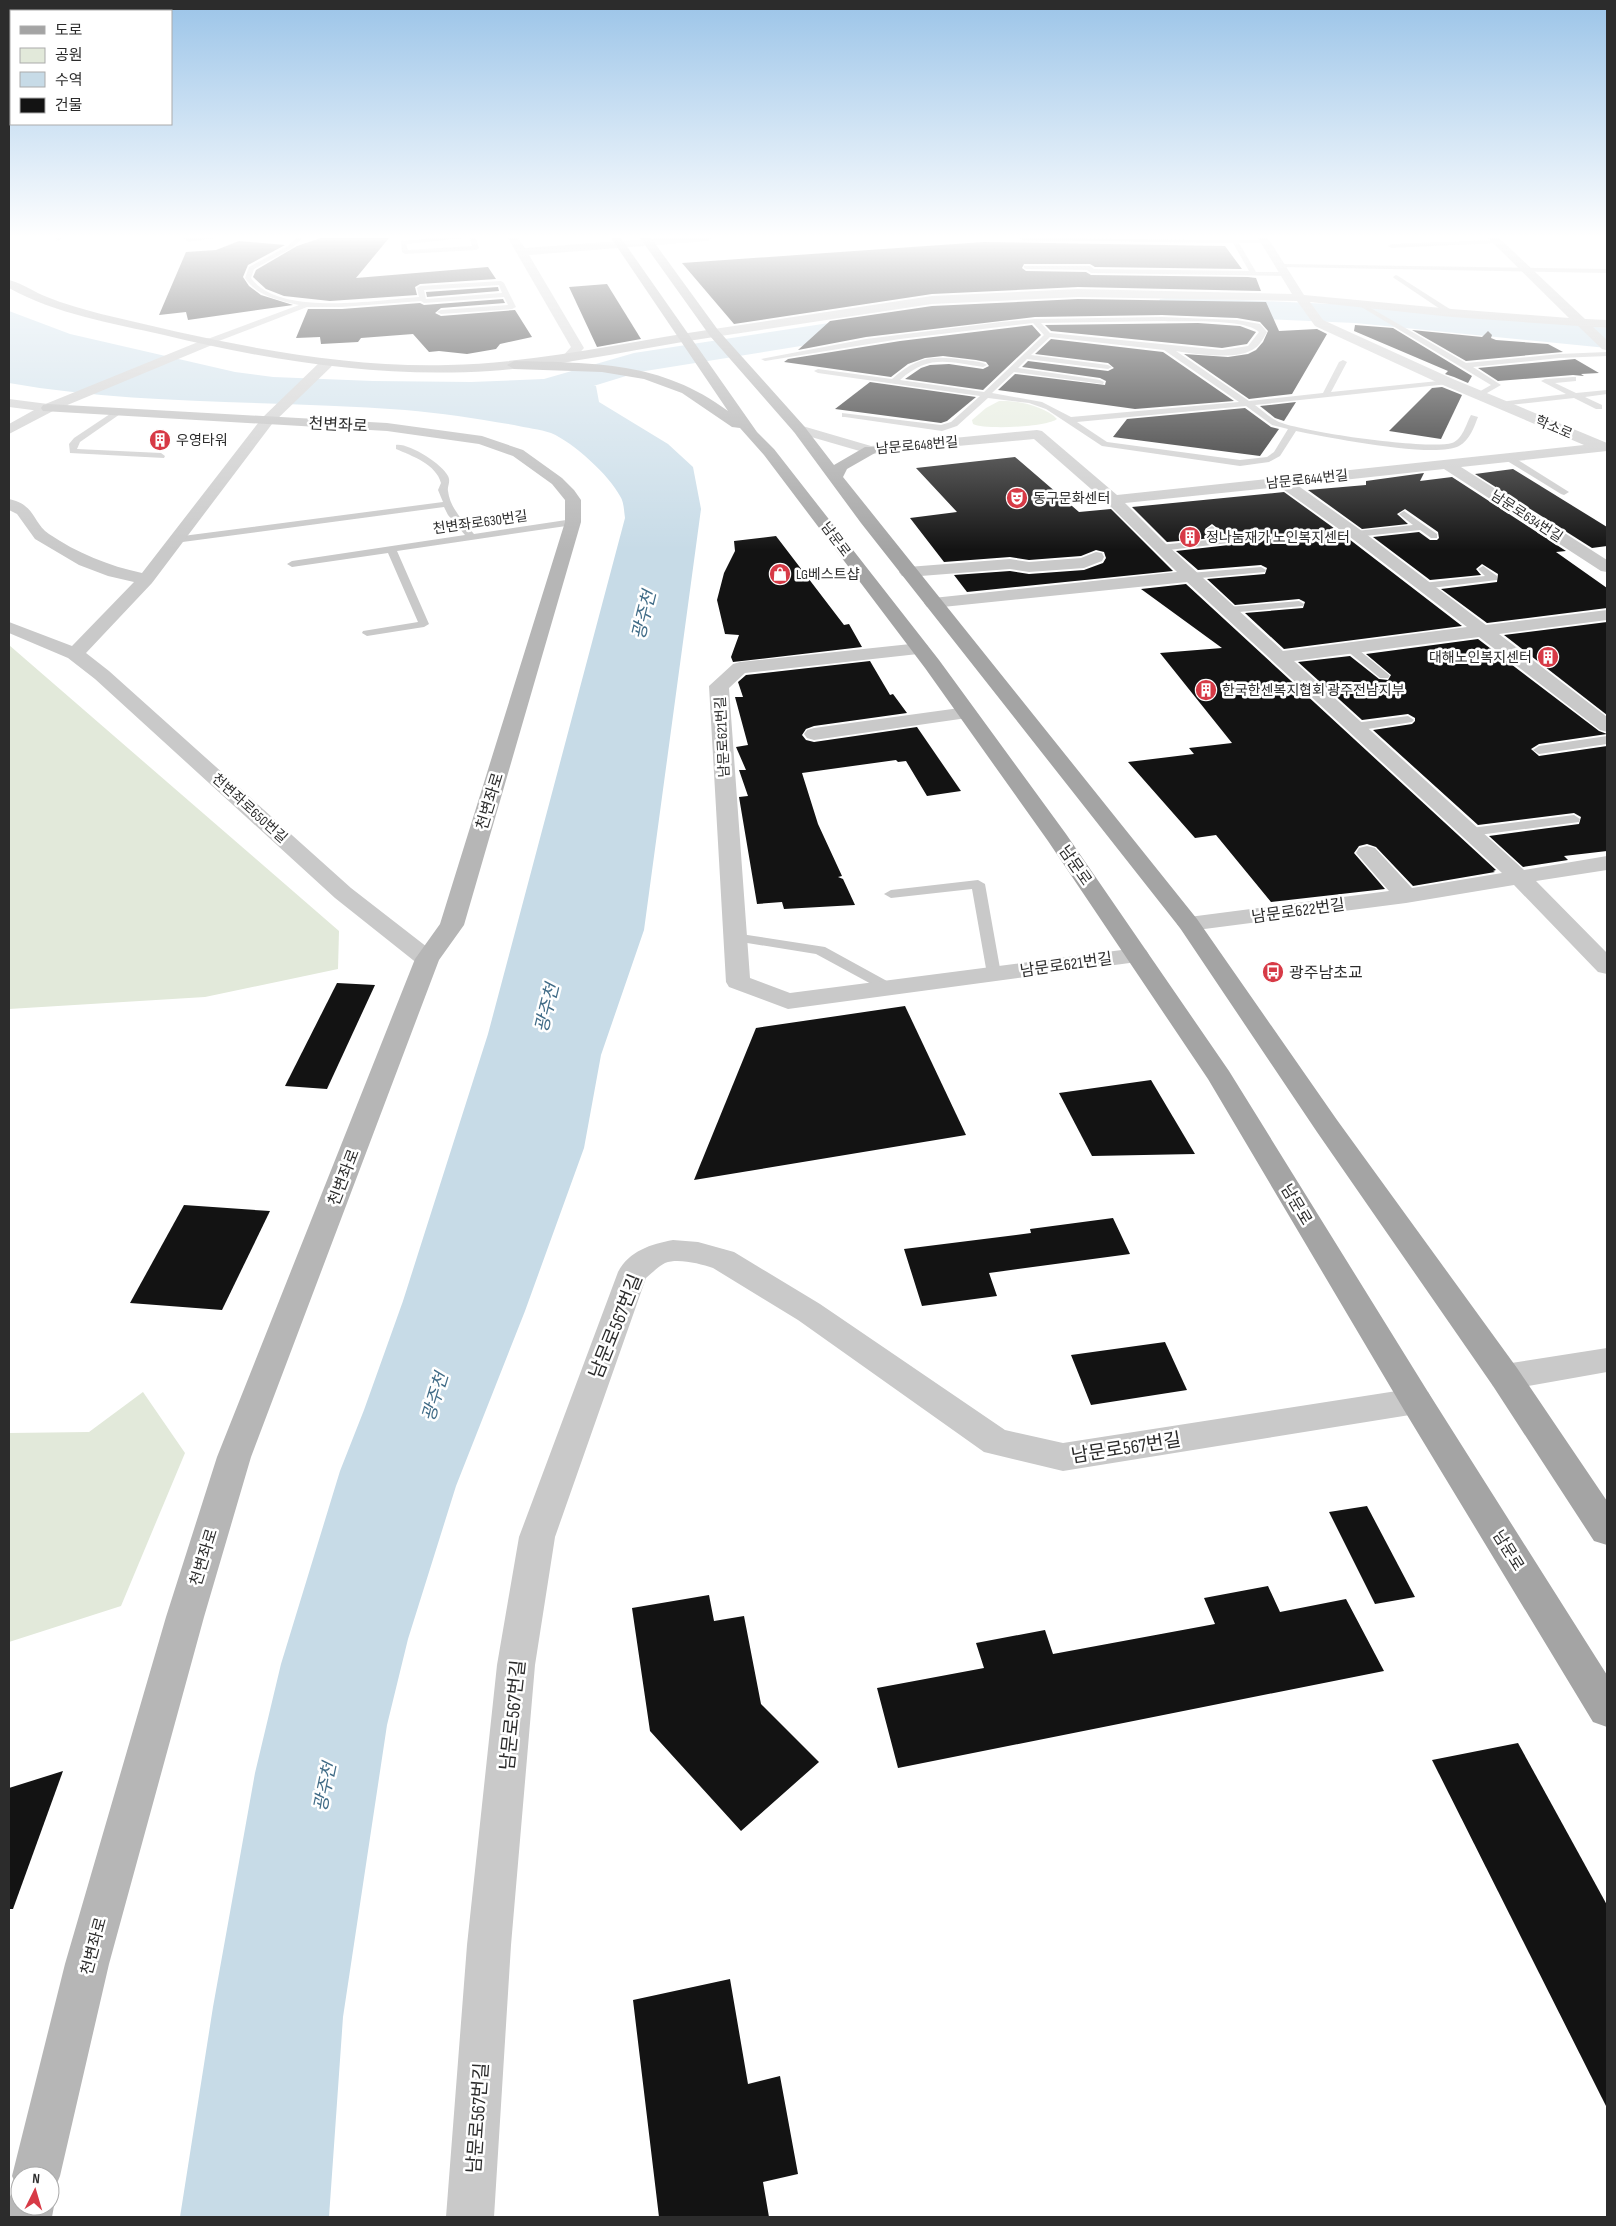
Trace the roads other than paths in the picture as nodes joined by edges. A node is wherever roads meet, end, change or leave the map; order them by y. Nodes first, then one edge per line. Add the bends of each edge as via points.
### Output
1 (208, 342) joint
2 (574, 342) edge
3 (658, 342) edge
4 (688, 342) edge
5 (721, 342) edge
6 (866, 342) edge
7 (1041, 342) edge
8 (1110, 342) edge
9 (1256, 342) edge
10 (1360, 342) edge
11 (1423, 342) edge
12 (1166, 348) junction
13 (1607, 349) edge
14 (1026, 357) junction
15 (567, 358) junction
16 (765, 359) dead end
17 (1342, 362) dead end
18 (326, 364) junction
19 (514, 365) junction
20 (983, 365) dead end
21 (1464, 366) junction
22 (1108, 368) dead end
23 (1013, 370) junction
24 (818, 371) dead end
25 (1573, 379) dead end
26 (894, 382) junction
27 (1100, 382) dead end
28 (1448, 382) junction
29 (1607, 392) edge
30 (986, 395) junction
31 (1326, 395) junction
32 (1480, 395) junction
33 (1574, 395) junction
34 (9, 403) edge
35 (1246, 404) junction
36 (1500, 404) junction
37 (54, 405) junction
38 (1599, 407) dead end
39 (119, 412) junction
40 (844, 415) dead end
41 (272, 416) junction
42 (1474, 417) dead end
43 (1069, 420) junction
44 (1293, 428) junction
45 (798, 429) junction
46 (9, 430) edge
47 (752, 436) junction
48 (399, 447) dead end
49 (1605, 448) edge
50 (870, 450) junction
51 (161, 456) dead end
52 (1508, 457) junction
53 (1446, 464) junction
54 (835, 477) junction
55 (1283, 482) junction
56 (1564, 492) dead end
57 (1113, 500) junction
58 (9, 504) edge
59 (448, 504) junction
60 (1404, 514) dead end
61 (574, 522) junction
62 (1421, 527) junction
63 (1212, 529) dead end
64 (1356, 534) junction
65 (1434, 536) dead end
66 (472, 538) junction
67 (175, 540) junction
68 (1160, 548) junction
69 (391, 549) junction
70 (1096, 557) dead end
71 (1603, 562) edge
72 (292, 564) dead end
73 (1483, 569) dead end
74 (1261, 570) dead end
75 (908, 572) junction
76 (1190, 576) junction
77 (146, 579) junction
78 (1423, 586) junction
79 (933, 603) junction
80 (1299, 604) dead end
81 (1228, 610) junction
82 (1607, 615) edge
83 (424, 624) joint
84 (9, 627) edge
85 (1481, 631) junction
86 (367, 633) dead end
87 (1350, 648) junction
88 (920, 649) junction
89 (75, 654) junction
90 (1278, 657) junction
91 (1384, 676) dead end
92 (967, 713) junction
93 (1408, 720) dead end
94 (1607, 726) edge
95 (1355, 727) junction
96 (814, 734) dead end
97 (1607, 740) edge
98 (1539, 750) dead end
99 (1574, 819) dead end
100 (1470, 832) junction
101 (1367, 853) dead end
102 (1607, 863) edge
103 (1520, 878) junction
104 (891, 894) dead end
105 (1406, 896) junction
106 (1189, 924) junction
107 (734, 937) junction
108 (1138, 954) junction
109 (427, 960) junction
110 (1607, 967) edge
111 (994, 974) junction
112 (891, 989) junction
113 (1607, 1360) edge
114 (1505, 1377) junction
115 (1416, 1401) junction
116 (1607, 1530) edge
117 (1607, 1709) edge
118 (38, 2166) edge
119 (470, 2217) edge

1 - 18 main road
1 - 37 street
2 - 15 street via 578,348
3 - 15 main road
4 - 47 main road, 남문로
5 - 45 main road
6 - 16 lane
7 - 14 lane
8 - 12 lane
9 - 12 lane via 1242,350 1216,352
10 - 28 street, 학소로
11 - 21 lane
12 - 35 lane
13 - 21 lane
14 - 22 lane
14 - 23 lane
15 - 19 main road
17 - 31 lane
18 - 19 main road via 414,369
18 - 41 street
19 - 47 main road via 578,367 655,379 686,389
20 - 26 lane via 925,361 911,367
21 - 32 lane via 1497,385
23 - 27 lane
23 - 30 lane
24 - 26 lane
25 - 33 lane via 1545,381
26 - 30 lane
28 - 31 lane
28 - 32 street, 학소로
29 - 33 lane, 학소로
30 - 40 lane via 954,424 942,428
30 - 43 lane via 1052,406
31 - 35 lane
32 - 36 street, 학소로
33 - 36 lane, 학소로
33 - 38 lane
34 - 37 street, 천변좌로
35 - 43 lane
35 - 44 lane via 1275,423
36 - 49 street, 학소로
37 - 39 main road, 천변좌로
37 - 46 street
39 - 41 main road, 천변좌로
39 - 51 lane via 76,440 73,451
41 - 61 main road, 천변좌로 via 418,430 464,436 502,446 533,462 569,493
41 - 67 street
42 - 44 lane via 1462,441 1441,446
43 - 44 lane via 1105,444 1240,463 1269,459 1277,454
45 - 50 street, 남문로648번길
45 - 54 main road
47 - 88 main road, 남문로 via 769,452
48 - 59 lane via 418,455 439,471 445,479 443,490
49 - 52 street, 남문로644번길
50 - 54 main road via 841,466
50 - 57 street, 남문로648번길 via 1038,434
52 - 53 street, 남문로644번길
52 - 56 lane
53 - 55 street, 남문로644번길
53 - 71 street, 남문로634번길
54 - 75 main road
55 - 57 street, 남문로644번길
55 - 64 street
57 - 68 street
58 - 77 street via 23,511 42,536 85,561
59 - 66 lane via 451,513
59 - 67 lane
60 - 62 lane
61 - 66 lane, 천변좌로630번길
61 - 109 main road, 천변좌로 via 452,925
62 - 64 lane
62 - 65 lane
63 - 68 lane via 1226,541
64 - 78 street
66 - 69 lane, 천변좌로630번길
67 - 77 street
68 - 76 street
69 - 72 lane, 천변좌로630번길
69 - 83 lane
70 - 75 street via 1084,563 1029,567 1010,564
73 - 78 lane via 1493,578
74 - 76 lane
75 - 79 main road
76 - 79 street
76 - 81 street
77 - 89 street
78 - 85 street
79 - 106 main road
80 - 81 lane
81 - 90 street
82 - 85 street
83 - 86 lane
84 - 89 street, 천변좌로650번길
85 - 87 street
85 - 94 street
87 - 90 street
87 - 91 lane
88 - 92 main road, 남문로
88 - 107 street, 남문로621번길 via 740,668 719,686
89 - 109 street, 천변좌로650번길 via 140,707 344,892
90 - 95 street
92 - 96 street
92 - 108 main road, 남문로
93 - 95 lane
95 - 100 street
97 - 98 lane
99 - 100 lane
100 - 103 street
101 - 105 street
102 - 103 street, 남문로622번길
103 - 105 street, 남문로622번길
103 - 110 street
104 - 111 lane via 978,884
105 - 106 street, 남문로622번길
106 - 114 main road
107 - 112 lane via 820,950
107 - 112 street, 남문로621번길 via 738,982 788,1001
108 - 111 street, 남문로621번길
108 - 115 main road, 남문로 via 1220,1077
109 - 118 main road, 천변좌로 via 234,1457 185,1617 87,1964
111 - 112 street, 남문로621번길
113 - 114 street
114 - 116 main road
115 - 117 main road, 남문로
115 - 119 street, 남문로567번길 via 1063,1457 996,1442 809,1312 723,1260 673,1251 645,1260 633,1272 537,1537 516,1665 492,1916

